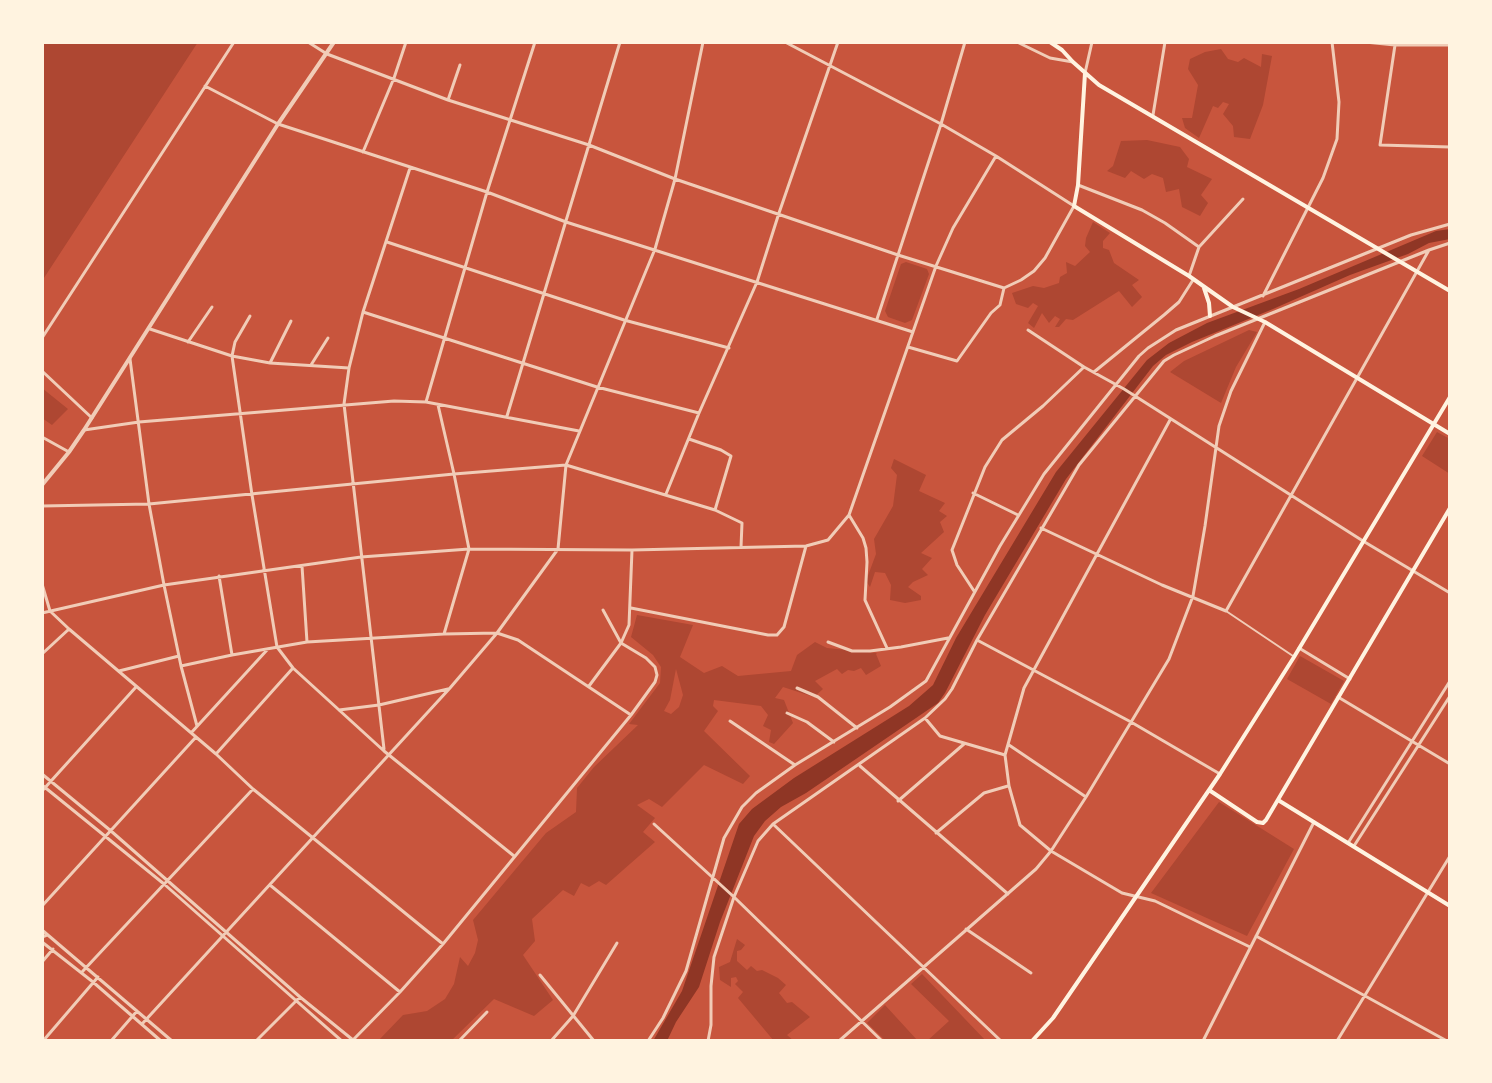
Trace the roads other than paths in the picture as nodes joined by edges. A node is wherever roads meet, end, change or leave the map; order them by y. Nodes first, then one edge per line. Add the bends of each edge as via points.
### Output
1 (234, 42) edge
2 (308, 42) edge
3 (334, 42) edge
4 (406, 42) edge
5 (535, 42) edge
6 (620, 42) edge
7 (703, 42) edge
8 (785, 42) edge
9 (838, 42) edge
10 (965, 42) edge
11 (1017, 42) edge
12 (1050, 42) edge
13 (1060, 42) edge
14 (1092, 42) edge
15 (1165, 42) edge
16 (1332, 42) edge
17 (1365, 42) edge
18 (1401, 43) edge
19 (1395, 45) junction
20 (1450, 45) edge
21 (1062, 50) junction
22 (327, 54) junction
23 (1072, 62) junction
24 (460, 65) dead end
25 (830, 66) junction
26 (1085, 73) junction
27 (394, 78) junction
28 (205, 86) junction
29 (448, 100) junction
30 (1153, 115) junction
31 (510, 120) junction
32 (278, 124) junction
33 (942, 124) junction
34 (589, 145) junction
35 (1450, 147) edge
36 (363, 152) junction
37 (996, 156) junction
38 (411, 168) junction
39 (675, 179) junction
40 (1078, 185) junction
41 (487, 192) junction
42 (1243, 200) dead end
43 (1074, 206) junction
44 (1307, 208) junction
45 (779, 213) junction
46 (566, 222) junction
47 (1450, 224) edge
48 (387, 242) junction
49 (1450, 243) edge
50 (1199, 247) junction
51 (655, 249) junction
52 (1378, 249) junction
53 (1430, 250) junction
54 (898, 255) junction
55 (1399, 261) junction
56 (936, 267) junction
57 (466, 268) junction
58 (1418, 272) junction
59 (1189, 276) junction
60 (1194, 280) junction
61 (757, 282) junction
62 (1204, 287) junction
63 (1004, 288) junction
64 (1450, 291) edge
65 (545, 292) junction
66 (1263, 296) junction
67 (212, 307) dead end
68 (1233, 307) junction
69 (363, 312) junction
70 (250, 316) dead end
71 (1210, 316) junction
72 (1259, 318) junction
73 (877, 319) junction
74 (624, 320) junction
75 (291, 321) dead end
76 (1265, 322) junction
77 (150, 329) junction
78 (1028, 330) dead end
79 (913, 332) junction
80 (42, 338) edge
81 (328, 338) dead end
82 (445, 338) junction
83 (188, 342) junction
84 (908, 347) junction
85 (730, 348) junction
86 (232, 356) junction
87 (130, 359) junction
88 (270, 363) junction
89 (524, 363) junction
90 (311, 365) junction
91 (1084, 367) junction
92 (349, 368) junction
93 (42, 372) edge
94 (1094, 372) junction
95 (1358, 378) junction
96 (1116, 385) junction
97 (597, 387) junction
98 (1136, 396) junction
99 (1450, 397) edge
100 (426, 402) junction
101 (344, 404) junction
102 (438, 405) junction
103 (699, 413) junction
104 (240, 414) junction
105 (507, 416) junction
106 (92, 418) junction
107 (1170, 420) junction
108 (139, 422) junction
109 (1434, 424) junction
110 (84, 430) junction
111 (579, 431) junction
112 (1450, 434) edge
113 (42, 437) edge
114 (689, 439) junction
115 (1216, 448) junction
116 (69, 452) junction
117 (566, 465) junction
118 (454, 474) junction
119 (42, 485) edge
120 (353, 485) junction
121 (973, 493) junction
122 (666, 494) junction
123 (252, 495) junction
124 (1291, 495) junction
125 (149, 504) junction
126 (42, 506) edge
127 (1450, 508) edge
128 (715, 510) junction
129 (849, 515) junction
130 (1018, 515) junction
131 (1041, 528) junction
132 (1363, 541) junction
133 (807, 546) junction
134 (741, 547) junction
135 (469, 549) junction
136 (558, 549) junction
137 (632, 550) junction
138 (361, 556) junction
139 (1098, 556) junction
140 (302, 566) junction
141 (263, 570) junction
142 (1413, 571) junction
143 (219, 576) junction
144 (42, 584) edge
145 (164, 585) junction
146 (975, 592) junction
147 (1450, 593) edge
148 (1193, 596) junction
149 (631, 608) junction
150 (603, 610) dead end
151 (50, 611) junction
152 (1226, 611) junction
153 (42, 613) edge
154 (69, 629) junction
155 (497, 633) junction
156 (444, 634) junction
157 (948, 638) junction
158 (372, 639) junction
159 (977, 640) junction
160 (307, 642) junction
161 (828, 642) dead end
162 (621, 643) junction
163 (277, 647) junction
164 (886, 648) junction
165 (1299, 648) junction
166 (269, 649) junction
167 (42, 654) edge
168 (232, 655) junction
169 (179, 656) junction
170 (1294, 657) junction
171 (181, 666) junction
172 (293, 668) junction
173 (1032, 670) junction
174 (118, 671) junction
175 (1350, 679) junction
176 (1450, 681) edge
177 (589, 686) junction
178 (136, 687) junction
179 (450, 688) junction
180 (797, 688) dead end
181 (1450, 696) edge
182 (1338, 698) junction
183 (379, 705) junction
184 (339, 710) junction
185 (787, 713) dead end
186 (631, 715) junction
187 (925, 717) junction
188 (730, 721) dead end
189 (1131, 722) junction
190 (197, 726) junction
191 (856, 728) junction
192 (190, 733) junction
193 (196, 737) junction
194 (1412, 741) junction
195 (834, 742) junction
196 (964, 744) junction
197 (1009, 745) junction
198 (1418, 745) junction
199 (384, 751) junction
200 (216, 754) junction
201 (1005, 755) junction
202 (390, 756) junction
203 (1450, 764) edge
204 (795, 765) junction
205 (859, 765) junction
206 (42, 774) edge
207 (1220, 774) junction
208 (51, 782) junction
209 (1009, 786) junction
210 (43, 788) edge
211 (253, 789) junction
212 (1209, 790) junction
213 (1086, 797) junction
214 (1278, 800) junction
215 (898, 801) junction
216 (85, 810) junction
217 (79, 816) junction
218 (1314, 822) junction
219 (654, 824) dead end
220 (773, 824) junction
221 (111, 831) junction
222 (936, 833) junction
223 (106, 837) junction
224 (314, 837) junction
225 (1348, 843) junction
226 (1354, 846) junction
227 (1051, 851) junction
228 (138, 855) junction
229 (514, 856) junction
230 (1450, 856) edge
231 (132, 860) junction
232 (714, 878) junction
233 (165, 883) junction
234 (270, 885) junction
235 (1427, 892) junction
236 (1008, 894) junction
237 (734, 897) junction
238 (1135, 897) junction
239 (42, 906) edge
240 (1450, 906) edge
241 (966, 929) junction
242 (42, 930) edge
243 (226, 931) junction
244 (48, 935) junction
245 (222, 936) junction
246 (1256, 936) junction
247 (42, 940) edge
248 (617, 943) dead end
249 (442, 944) junction
250 (1250, 947) junction
251 (52, 949) junction
252 (250, 953) junction
253 (42, 954) edge
254 (49, 954) junction
255 (246, 957) junction
256 (42, 962) edge
257 (87, 967) junction
258 (924, 968) junction
259 (82, 972) junction
260 (273, 973) junction
261 (1031, 973) dead end
262 (540, 975) dead end
263 (98, 977) junction
264 (268, 977) junction
265 (93, 982) junction
266 (400, 992) junction
267 (1364, 995) junction
268 (300, 997) junction
269 (296, 1001) junction
270 (137, 1011) junction
271 (487, 1012) dead end
272 (133, 1016) junction
273 (573, 1016) junction
274 (146, 1019) junction
275 (861, 1020) junction
276 (142, 1024) junction
277 (352, 1040) edge
278 (43, 1041) edge
279 (111, 1041) edge
280 (161, 1041) edge
281 (172, 1041) edge
282 (257, 1041) edge
283 (342, 1041) edge
284 (459, 1041) edge
285 (551, 1041) edge
286 (594, 1041) edge
287 (648, 1041) edge
288 (708, 1041) edge
289 (838, 1041) edge
290 (882, 1041) edge
291 (1000, 1041) edge
292 (1032, 1041) edge
293 (1203, 1041) edge
294 (1337, 1041) edge
295 (1447, 1041) edge

1 - 28 street
2 - 22 street
3 - 22 street
4 - 27 street
5 - 31 street
6 - 34 street
7 - 39 street
8 - 25 street
9 - 25 street
10 - 33 street
11 - 23 street via 1050,58
12 - 21 main road
13 - 21 main road
14 - 26 street
15 - 30 street
16 - 44 street via 1340,102 1337,139
17 - 19 street
18 - 19 street
18 - 20 street
19 - 35 street via 1380,144
21 - 23 main road
22 - 27 street
22 - 32 street
23 - 26 main road
24 - 29 street
25 - 33 street
25 - 45 street
26 - 30 main road
26 - 40 main road
27 - 29 street
27 - 36 street
28 - 32 street
28 - 80 street
29 - 31 street
30 - 44 main road
31 - 34 street
31 - 41 street
32 - 36 street
32 - 77 street
33 - 37 street
33 - 54 street
34 - 39 street
34 - 46 street
36 - 38 street
37 - 43 street
37 - 56 street via 953,228
38 - 41 street
38 - 48 street
39 - 45 street
39 - 51 street
40 - 43 main road
40 - 50 street via 1142,210
41 - 46 street
41 - 57 street
42 - 50 street
43 - 59 main road
43 - 63 street via 1034,271
44 - 52 main road
44 - 66 street
45 - 54 street
45 - 61 street
46 - 51 street
46 - 65 street
47 - 52 street
48 - 57 street
48 - 69 street
49 - 53 street
50 - 59 street
51 - 61 street
51 - 74 street
52 - 55 main road
52 - 66 street
53 - 55 street
53 - 58 street
54 - 56 street
54 - 73 street
55 - 58 main road
55 - 72 street
56 - 63 street
56 - 79 street
57 - 65 street
57 - 82 street
58 - 64 main road
58 - 95 street
59 - 60 main road
60 - 62 main road
60 - 94 street via 1179,302
61 - 73 street
61 - 85 street
62 - 68 main road
62 - 71 main road
63 - 84 street via 1000,305 957,361
65 - 74 street
65 - 89 street
66 - 68 street
67 - 83 street
68 - 71 street
68 - 72 main road
69 - 82 street
69 - 92 street
70 - 86 street via 235,342
71 - 96 street via 1166,335 1148,348
72 - 76 main road
72 - 98 street via 1164,361
73 - 79 street
74 - 85 street
74 - 97 street
75 - 88 street
76 - 95 main road
76 - 115 street via 1231,391
77 - 83 street
77 - 87 street
78 - 91 street
79 - 84 street
81 - 90 street
82 - 89 street
82 - 100 street
83 - 86 street
84 - 129 street
85 - 103 street
86 - 88 street
86 - 104 street
87 - 106 street
87 - 108 street
88 - 90 street
89 - 97 street
89 - 105 street
90 - 92 street
91 - 94 street
91 - 121 street via 1002,440
92 - 101 street
93 - 106 street
94 - 96 street
95 - 109 main road
95 - 124 street
96 - 98 street
96 - 130 street via 1064,448
97 - 103 street
97 - 111 street
98 - 107 street
98 - 131 street via 1079,465
99 - 109 main road
100 - 101 street
100 - 102 street
101 - 104 street
101 - 120 street
102 - 105 street
102 - 118 street
103 - 114 street
104 - 108 street
104 - 123 street
105 - 111 street
106 - 110 street
107 - 115 street
107 - 139 street
108 - 110 street
108 - 125 street
109 - 112 main road
109 - 132 main road
110 - 116 street
111 - 117 street
113 - 116 street
114 - 122 street
114 - 128 street via 731,456
115 - 124 street
115 - 148 street
116 - 119 street
117 - 118 street
117 - 122 street
117 - 136 street
118 - 120 street
118 - 135 street
120 - 123 street
120 - 138 street
121 - 130 street
121 - 146 street via 952,550
122 - 128 street
123 - 125 street
123 - 141 street
124 - 132 street
124 - 152 street
125 - 126 street
125 - 145 street
127 - 142 main road
128 - 134 street via 741,522
129 - 133 street via 828,540
129 - 164 street via 866,548 866,600
130 - 146 street
131 - 139 street
131 - 159 street
132 - 142 street
132 - 165 main road
133 - 134 street
133 - 149 street via 780,633 768,635
134 - 137 street
135 - 136 street
135 - 138 street
135 - 156 street
136 - 137 street
136 - 155 street
137 - 149 street
138 - 140 street
138 - 158 street
139 - 148 street
139 - 173 street
140 - 141 street
140 - 160 street
141 - 143 street
141 - 163 street
142 - 147 street
142 - 175 main road
143 - 145 street
143 - 168 street
144 - 151 street
145 - 151 street
145 - 169 street
146 - 157 street
148 - 152 street
148 - 189 street via 1169,659
149 - 162 street
150 - 162 street
151 - 153 street
151 - 154 street
152 - 170 street
154 - 167 street
154 - 174 street
155 - 156 street
155 - 177 street via 518,640
155 - 179 street
156 - 158 street
157 - 164 street
157 - 191 street via 926,681
158 - 160 street
158 - 183 street
159 - 173 street
159 - 187 street via 952,689
160 - 163 street
161 - 164 street via 852,651
162 - 177 street
162 - 186 street via 646,658 657,675
163 - 166 street
163 - 172 street
165 - 170 main road
165 - 175 street
166 - 168 street
166 - 190 street
168 - 171 street
169 - 171 street
169 - 174 street
170 - 207 main road
171 - 190 street
172 - 184 street
172 - 200 street
173 - 189 street
173 - 197 street
174 - 178 street
175 - 182 main road
176 - 194 street
177 - 186 street
178 - 192 street
178 - 208 street
179 - 183 street
179 - 202 street
180 - 191 street via 818,697
181 - 198 street
182 - 194 street
182 - 214 main road
183 - 184 street
183 - 199 street
184 - 199 street
185 - 195 street
186 - 229 street
187 - 196 street via 940,736
187 - 205 street
188 - 204 street
189 - 207 street
189 - 213 street
190 - 192 street
191 - 195 street
192 - 193 street
193 - 200 street
193 - 221 street
194 - 198 street
194 - 225 street
195 - 204 street
196 - 201 street
196 - 215 street
197 - 201 street
197 - 213 street
198 - 203 street
198 - 226 street
199 - 202 street
200 - 211 street
201 - 209 street
202 - 224 street
202 - 229 street
204 - 232 street via 742,807 724,838
205 - 215 street
205 - 220 street
206 - 208 street
207 - 212 main road
208 - 210 street
208 - 216 street
209 - 222 street via 984,793
209 - 227 street via 1020,825
210 - 217 street
211 - 224 street
211 - 233 street
212 - 214 main road via 1261,823
212 - 238 main road
213 - 227 street
214 - 218 main road
215 - 222 street
216 - 217 street
216 - 221 street
217 - 223 street
218 - 225 main road
218 - 246 street
219 - 232 street
220 - 237 street via 758,842
220 - 258 street
221 - 223 street
221 - 228 street
222 - 236 street
223 - 231 street
223 - 239 street
224 - 234 street
224 - 249 street
225 - 226 main road
226 - 235 main road
227 - 236 street
227 - 238 street
228 - 231 street
228 - 233 street
229 - 249 street
230 - 235 street
231 - 233 street
232 - 237 street
232 - 287 street via 686,971
233 - 243 street
233 - 245 street
233 - 257 street
234 - 243 street
234 - 266 street
235 - 240 main road
235 - 267 street
236 - 241 street
237 - 275 street
237 - 288 street via 714,957
238 - 250 street via 1155,901
238 - 292 main road via 1053,1018
241 - 258 street
241 - 261 street
242 - 244 street
243 - 245 street
243 - 252 street
244 - 247 street
244 - 257 street
245 - 255 street
245 - 274 street
246 - 250 street
246 - 267 street
247 - 251 street
248 - 273 street
249 - 266 street
250 - 293 street
251 - 254 street
251 - 259 street
252 - 255 street
252 - 260 street
253 - 254 street
254 - 256 street
255 - 264 street
257 - 259 street
257 - 263 street
258 - 275 street
258 - 291 street
259 - 265 street
260 - 264 street
260 - 268 street
262 - 273 street
263 - 265 street
263 - 270 street
264 - 269 street
265 - 272 street
265 - 278 street
266 - 277 street
267 - 294 street
267 - 295 street
268 - 269 street
268 - 277 street
269 - 282 street
269 - 283 street
270 - 272 street
270 - 274 street
271 - 284 street
272 - 276 street
272 - 279 street
273 - 285 street
273 - 286 street
274 - 276 street
274 - 281 street
275 - 289 street
275 - 290 street
276 - 280 street

